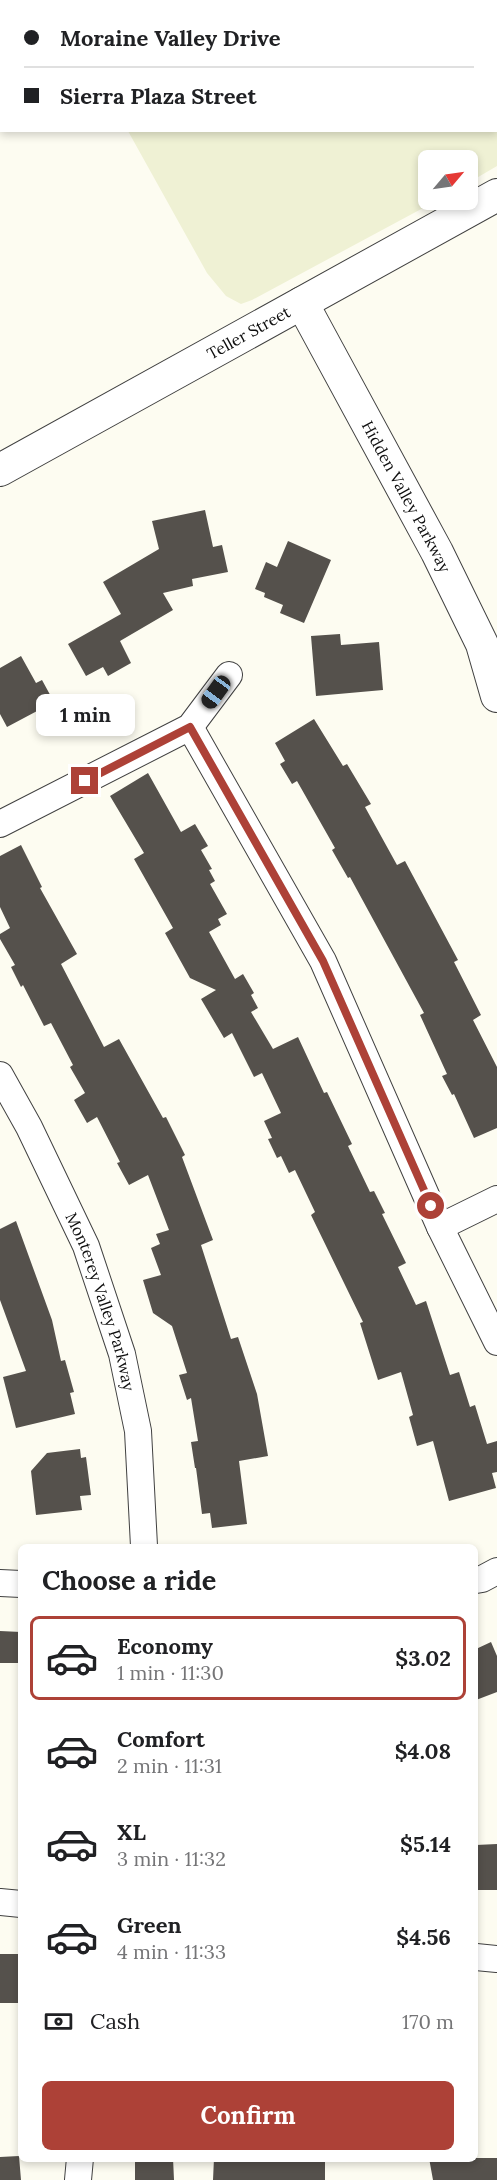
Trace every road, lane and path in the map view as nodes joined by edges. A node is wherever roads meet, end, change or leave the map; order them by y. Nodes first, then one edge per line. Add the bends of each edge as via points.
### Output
1 (497, 195) edge
2 (302, 303) junction
3 (0, 470) edge
4 (229, 675) dead end
5 (497, 696) edge
6 (190, 727) junction
7 (0, 824) edge
8 (0, 1075) edge
9 (497, 1199) edge
10 (440, 1227) junction
11 (497, 1342) edge
12 (144, 1544) edge
13 (497, 1571) edge
14 (478, 1580) edge
15 (0, 1583) edge
16 (18, 1584) edge
17 (0, 1902) edge
18 (18, 1904) edge
19 (478, 1957) edge
20 (497, 1959) edge
21 (80, 2162) edge
22 (78, 2180) edge

1 - 2 street, Teller Street
2 - 3 street, Teller Street
2 - 5 street, Hidden Valley Parkway via 437,552 482,644
4 - 6 street
6 - 7 street
6 - 10 street via 323,961
8 - 12 street, Monterey Valley Parkway via 86,1246 122,1354 138,1431
9 - 10 street
10 - 11 street
13 - 14 street
15 - 16 street
17 - 18 street
19 - 20 street
21 - 22 street

